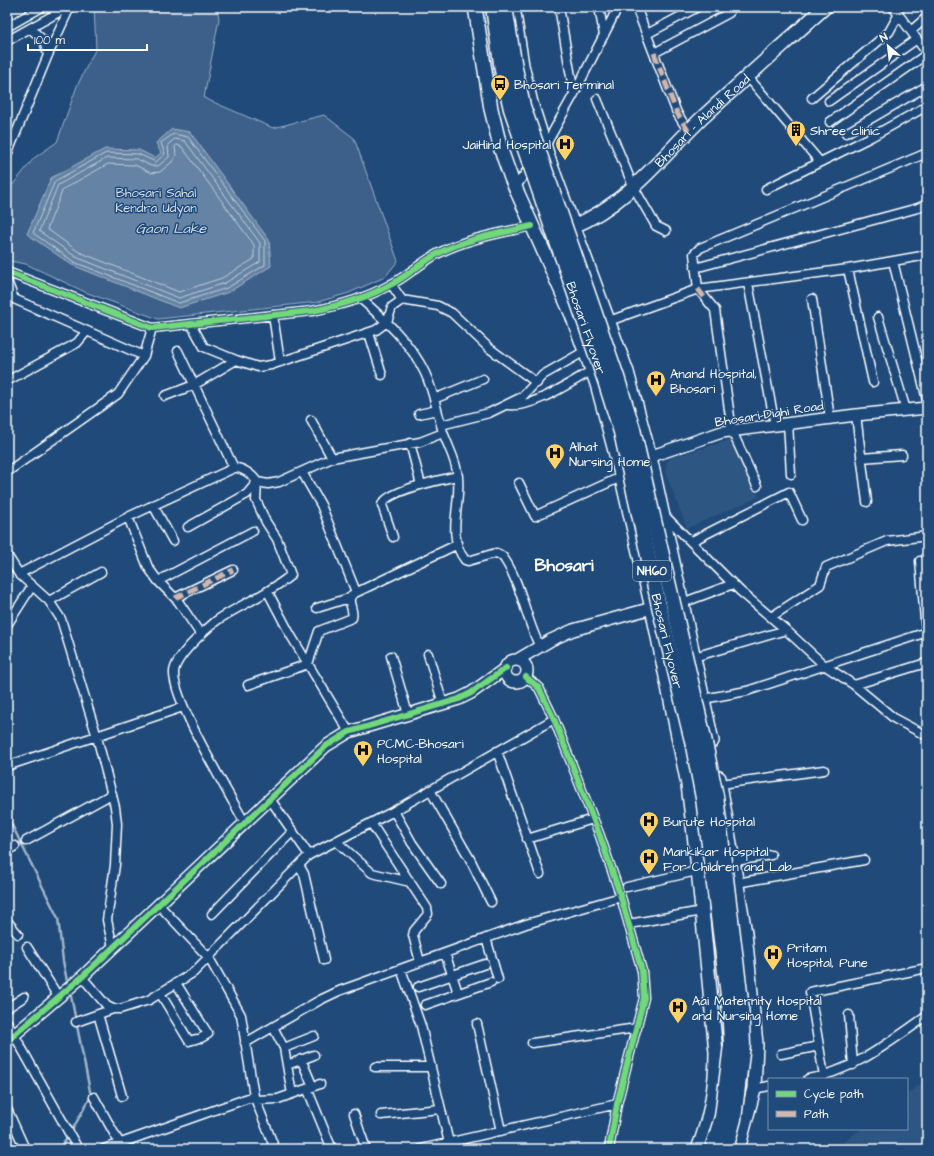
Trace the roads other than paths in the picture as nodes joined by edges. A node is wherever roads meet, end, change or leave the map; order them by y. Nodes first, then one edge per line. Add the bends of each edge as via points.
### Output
1 (42, 7) edge
2 (69, 7) edge
3 (475, 7) edge
4 (493, 7) edge
5 (505, 7) edge
6 (513, 7) edge
7 (559, 7) edge
8 (599, 7) edge
9 (618, 7) edge
10 (636, 7) edge
11 (698, 7) edge
12 (896, 9) edge
13 (58, 10) edge
14 (817, 10) edge
15 (31, 13) junction
16 (729, 13) dead end
17 (927, 17) edge
18 (7, 27) edge
19 (34, 27) junction
20 (911, 31) junction
21 (647, 34) junction
22 (604, 35) junction
23 (917, 39) junction
24 (7, 41) edge
25 (654, 53) junction
26 (927, 53) edge
27 (48, 54) junction
28 (748, 77) junction
29 (927, 86) edge
30 (574, 94) junction
31 (812, 98) dead end
32 (597, 99) dead end
33 (828, 101) dead end
34 (927, 106) edge
35 (830, 122) dead end
36 (689, 132) junction
37 (846, 133) dead end
38 (545, 146) junction
39 (927, 153) edge
40 (7, 156) edge
41 (820, 162) junction
42 (633, 186) junction
43 (515, 188) junction
44 (766, 190) dead end
45 (927, 204) edge
46 (532, 226) junction
47 (574, 226) junction
48 (666, 231) dead end
49 (926, 258) edge
50 (893, 261) junction
51 (695, 268) junction
52 (848, 269) junction
53 (7, 272) edge
54 (7, 281) edge
55 (748, 283) junction
56 (391, 284) junction
57 (698, 289) junction
58 (360, 298) junction
59 (812, 299) dead end
60 (402, 300) junction
61 (273, 315) junction
62 (878, 317) dead end
63 (609, 321) junction
64 (387, 322) junction
65 (191, 324) junction
66 (152, 328) junction
67 (87, 331) junction
68 (369, 333) junction
69 (178, 351) dead end
70 (585, 351) junction
71 (621, 355) junction
72 (144, 356) junction
73 (236, 360) junction
74 (280, 362) junction
75 (592, 371) junction
76 (382, 375) dead end
77 (484, 379) dead end
78 (7, 381) edge
79 (873, 382) dead end
80 (537, 383) junction
81 (194, 385) junction
82 (165, 396) dead end
83 (434, 399) junction
84 (927, 400) edge
85 (506, 404) junction
86 (927, 408) edge
87 (437, 410) junction
88 (906, 410) junction
89 (419, 414) dead end
90 (856, 415) junction
91 (830, 418) junction
92 (311, 420) dead end
93 (788, 423) junction
94 (775, 425) junction
95 (442, 429) junction
96 (732, 432) junction
97 (410, 443) junction
98 (902, 454) dead end
99 (650, 456) junction
100 (332, 458) junction
101 (861, 458) junction
102 (234, 468) junction
103 (620, 471) junction
104 (7, 472) edge
105 (302, 472) junction
106 (790, 474) dead end
107 (458, 476) junction
108 (257, 482) junction
109 (520, 483) dead end
110 (420, 485) junction
111 (757, 486) dead end
112 (867, 502) dead end
113 (153, 505) junction
114 (663, 513) junction
115 (128, 517) junction
116 (802, 520) dead end
117 (188, 527) dead end
118 (254, 531) dead end
119 (927, 536) edge
120 (393, 537) dead end
121 (173, 541) dead end
122 (692, 541) junction
123 (456, 545) junction
124 (7, 555) edge
125 (920, 561) dead end
126 (234, 570) dead end
127 (101, 572) dead end
128 (19, 574) junction
129 (158, 581) junction
130 (733, 584) junction
131 (32, 586) junction
132 (268, 592) junction
133 (356, 592) junction
134 (175, 598) junction
135 (349, 598) junction
136 (49, 601) junction
137 (682, 603) junction
138 (317, 608) dead end
139 (652, 608) junction
140 (771, 617) junction
141 (7, 625) edge
142 (786, 630) junction
143 (927, 632) edge
144 (201, 635) junction
145 (540, 647) junction
146 (428, 654) dead end
147 (391, 656) dead end
148 (694, 657) junction
149 (517, 660) junction
150 (308, 664) junction
151 (926, 664) edge
152 (824, 665) junction
153 (506, 668) junction
154 (526, 677) junction
155 (248, 685) dead end
156 (854, 685) junction
157 (703, 699) junction
158 (443, 704) junction
159 (183, 707) junction
160 (408, 714) junction
161 (554, 719) junction
162 (349, 732) junction
163 (927, 736) edge
164 (96, 737) junction
165 (497, 752) junction
166 (7, 766) edge
167 (824, 770) dead end
168 (721, 784) junction
169 (430, 790) junction
170 (112, 794) junction
171 (270, 799) junction
172 (394, 811) junction
173 (593, 819) junction
174 (245, 823) junction
175 (371, 823) junction
176 (293, 831) junction
177 (527, 839) junction
178 (26, 841) dead end
179 (336, 841) junction
180 (15, 846) dead end
181 (7, 851) edge
182 (309, 855) junction
183 (771, 855) dead end
184 (864, 860) dead end
185 (734, 861) junction
186 (299, 865) junction
187 (698, 871) junction
188 (540, 874) dead end
189 (410, 882) junction
190 (737, 883) junction
191 (441, 884) dead end
192 (627, 887) dead end
193 (621, 897) junction
194 (491, 902) dead end
195 (158, 904) junction
196 (702, 911) junction
197 (212, 914) dead end
198 (7, 921) edge
199 (629, 924) junction
200 (18, 934) dead end
201 (486, 938) junction
202 (27, 947) dead end
203 (113, 947) junction
204 (445, 953) junction
205 (208, 958) junction
206 (324, 960) dead end
207 (420, 962) junction
208 (485, 964) dead end
209 (927, 968) edge
210 (401, 969) junction
211 (452, 975) junction
212 (82, 977) junction
213 (176, 983) junction
214 (418, 987) dead end
215 (160, 993) junction
216 (458, 994) junction
217 (24, 997) dead end
218 (59, 998) junction
219 (425, 1005) dead end
220 (7, 1008) edge
221 (113, 1009) junction
222 (98, 1014) junction
223 (849, 1015) dead end
224 (927, 1016) edge
225 (7, 1022) edge
226 (76, 1022) dead end
227 (477, 1024) dead end
228 (273, 1027) junction
229 (637, 1028) junction
230 (314, 1036) dead end
231 (11, 1038) edge
232 (245, 1043) junction
233 (532, 1043) dead end
234 (819, 1046) junction
235 (284, 1048) junction
236 (782, 1054) dead end
237 (314, 1055) dead end
238 (302, 1059) junction
239 (287, 1065) junction
240 (853, 1065) junction
241 (375, 1067) dead end
242 (430, 1067) junction
243 (824, 1076) junction
244 (813, 1078) edge
245 (768, 1086) edge
246 (314, 1088) junction
247 (754, 1089) junction
248 (292, 1094) junction
249 (122, 1096) dead end
250 (94, 1097) dead end
251 (255, 1098) junction
252 (617, 1104) junction
253 (7, 1109) edge
254 (440, 1109) junction
255 (354, 1114) dead end
256 (381, 1115) dead end
257 (501, 1131) junction
258 (449, 1143) junction
259 (120, 1144) junction
260 (434, 1148) edge
261 (740, 1148) edge
262 (25, 1149) edge
263 (78, 1149) edge
264 (104, 1149) edge
265 (274, 1149) edge
266 (332, 1149) edge
267 (366, 1149) edge
268 (420, 1149) edge
269 (609, 1149) edge
270 (698, 1149) edge
271 (712, 1149) edge
272 (726, 1149) edge

1 - 15 street
2 - 13 street
2 - 27 street
3 - 43 main road via 491,109 501,150
4 - 271 highway, Bhosari Flyover / NH60, bridge via 502,70 511,109 606,381 620,432 703,798 727,988 731,1045 722,1117
5 - 272 highway, Bhosari Flyover / NH60, bridge via 523,106 615,370 632,429 716,796 740,994 743,1045 734,1119
6 - 38 main road via 522,65
7 - 30 street
8 - 22 street
9 - 22 street
10 - 21 street
11 - 21 street
12 - 20 street
12 - 31 street via 889,32
13 - 19 street
14 - 28 main road, Bhosari - Alandi Road
15 - 18 street
15 - 19 street
16 - 25 street
17 - 20 street
19 - 24 street
19 - 27 street via 44,41
20 - 23 street
21 - 25 street
22 - 30 street
23 - 26 street
23 - 33 street
25 - 36 street via 677,113
26 - 35 street
27 - 40 street
28 - 36 main road, Bhosari - Alandi Road
28 - 41 street
29 - 37 street
30 - 38 street
32 - 42 street
34 - 41 street
36 - 42 main road, Bhosari - Alandi Road
38 - 43 street
38 - 47 main road
39 - 51 street via 700,248 694,254
41 - 44 street
42 - 47 main road, Bhosari - Alandi Road via 603,212
42 - 48 street via 656,226
43 - 46 main road
45 - 51 street
46 - 56 street via 484,237 443,251
46 - 70 main road via 572,315
47 - 63 main road
49 - 50 street
50 - 52 street
50 - 84 street
51 - 57 street
52 - 55 street
52 - 79 street
53 - 66 street
54 - 67 street via 14,299
55 - 57 street
55 - 94 street
56 - 58 street
56 - 60 street
57 - 63 street
57 - 96 street via 715,310
58 - 61 street via 312,311
58 - 64 street
59 - 91 street
60 - 64 street via 392,307
60 - 80 street via 438,306 452,312 489,348
61 - 65 street
61 - 74 street
62 - 88 street
63 - 71 main road
64 - 68 street
64 - 83 street via 419,362
65 - 66 street
65 - 73 street via 204,347
66 - 72 street
67 - 72 street
67 - 78 street via 77,343
68 - 74 street
68 - 76 street
69 - 81 street
70 - 75 main road
70 - 80 street via 543,375
71 - 75 street
71 - 99 main road
72 - 104 street via 118,394
73 - 74 street via 258,367
73 - 81 street
75 - 85 street via 534,401 514,406
75 - 103 main road
77 - 83 street
80 - 85 street via 522,397
81 - 82 street
81 - 102 street
83 - 87 street
85 - 95 street
86 - 88 street, Bhosari-Dighi Road
87 - 89 street
87 - 95 street
88 - 90 street, Bhosari-Dighi Road
90 - 91 street, Bhosari-Dighi Road
90 - 101 street
91 - 93 street, Bhosari-Dighi Road
92 - 100 street
93 - 94 street, Bhosari-Dighi Road
93 - 106 street
94 - 96 street, Bhosari-Dighi Road
95 - 97 street
95 - 107 street
96 - 99 street, Bhosari-Dighi Road via 722,432
96 - 111 street
97 - 100 street
97 - 110 street
98 - 101 street
99 - 103 street, Bhosari-Dighi Road
99 - 114 main road
100 - 105 street
101 - 112 street
102 - 108 street via 243,470
102 - 113 street
103 - 109 street via 535,516
103 - 139 main road
105 - 108 street via 279,482
105 - 133 street via 321,505
107 - 110 street
107 - 123 street via 459,494 454,529
108 - 117 street via 247,494
108 - 132 street via 256,500 277,539 291,575
110 - 120 street via 382,502
113 - 115 street
113 - 121 street
114 - 122 street
114 - 137 main road
115 - 128 street
115 - 129 street via 148,567
116 - 122 street via 789,492
118 - 129 street
119 - 140 street via 887,541 826,567 820,585
122 - 130 street
123 - 133 street
123 - 145 street via 468,561 496,553 505,559
124 - 128 street
125 - 143 street
126 - 134 street
127 - 136 street
128 - 131 street
129 - 134 street
130 - 137 street
130 - 140 street
131 - 136 street
131 - 141 street
132 - 144 street via 216,621
132 - 150 street
133 - 135 street
134 - 144 street
135 - 138 street
135 - 150 street via 352,618 319,631
136 - 164 street via 61,619
137 - 139 street
137 - 148 main road
139 - 145 street via 573,630
139 - 187 main road via 688,784
140 - 142 street
142 - 148 street
142 - 152 street
143 - 152 street
144 - 159 street via 187,650 174,671 174,682
145 - 149 street
146 - 158 street
147 - 160 street
148 - 157 main road
149 - 153 street via 510,662
149 - 154 street via 526,666
150 - 155 street
150 - 162 street
151 - 156 street
152 - 156 street
152 - 157 street via 747,691
153 - 154 street via 506,674 512,681 518,682
153 - 158 street via 471,693
154 - 161 street via 539,688
156 - 163 street via 895,719
157 - 168 main road
158 - 160 street
159 - 164 street
159 - 174 street
160 - 162 street
161 - 165 street
161 - 173 street
162 - 171 street via 326,746
164 - 166 street
164 - 170 street
165 - 169 street
165 - 177 street
167 - 168 street
168 - 185 main road
169 - 172 street
169 - 194 street via 470,858
170 - 178 street
170 - 203 street via 117,824 115,865 107,920
171 - 174 street
171 - 176 street
172 - 175 street
172 - 191 street via 412,843
173 - 177 street
173 - 193 street
174 - 195 street
175 - 179 street
175 - 189 street
176 - 182 street
176 - 197 street
177 - 188 street
179 - 182 street
179 - 189 street via 372,873
180 - 181 street
182 - 186 street
183 - 185 street
184 - 190 street
185 - 187 street
185 - 190 main road
186 - 205 street
186 - 206 street via 304,874
187 - 192 street
187 - 196 main road
189 - 207 street via 427,908 428,914 414,930 413,935
190 - 247 main road via 745,933 756,1044
193 - 199 street
193 - 201 street
195 - 203 street
195 - 205 street
196 - 199 street
196 - 270 main road via 716,1052 716,1078 713,1102
198 - 200 street
199 - 229 street via 644,986
201 - 204 street
201 - 216 street via 495,980
202 - 218 street
203 - 212 street
204 - 207 street
204 - 211 street
205 - 213 street via 194,972
205 - 232 street via 241,1014
207 - 210 street
208 - 211 street
209 - 234 street via 810,992
210 - 228 street via 320,1000
210 - 242 street via 421,1026
211 - 214 street
211 - 216 street
212 - 218 street
212 - 221 street via 107,1006
213 - 215 street
213 - 215 street via 208,1034 189,1041
215 - 221 street via 149,1000
216 - 219 street
217 - 220 street
218 - 231 street
221 - 222 street
222 - 226 street
222 - 249 street
223 - 240 street
224 - 240 street
225 - 231 street
227 - 257 street
228 - 232 street
228 - 235 street
229 - 233 street
229 - 252 street
230 - 235 street
231 - 263 street via 68,1128
232 - 251 street
234 - 236 street
234 - 243 street
235 - 239 street
237 - 238 street
238 - 239 street
238 - 246 street
239 - 248 street
240 - 243 street
241 - 242 street
242 - 254 street
243 - 244 street
245 - 247 street
246 - 248 street
246 - 266 street
247 - 261 main road
248 - 251 street via 278,1099
250 - 259 street
251 - 259 street
251 - 265 street
252 - 257 street
252 - 269 street
253 - 262 street
254 - 256 street
254 - 258 street
255 - 267 street
257 - 258 street
258 - 260 street
259 - 264 street
260 - 268 street

